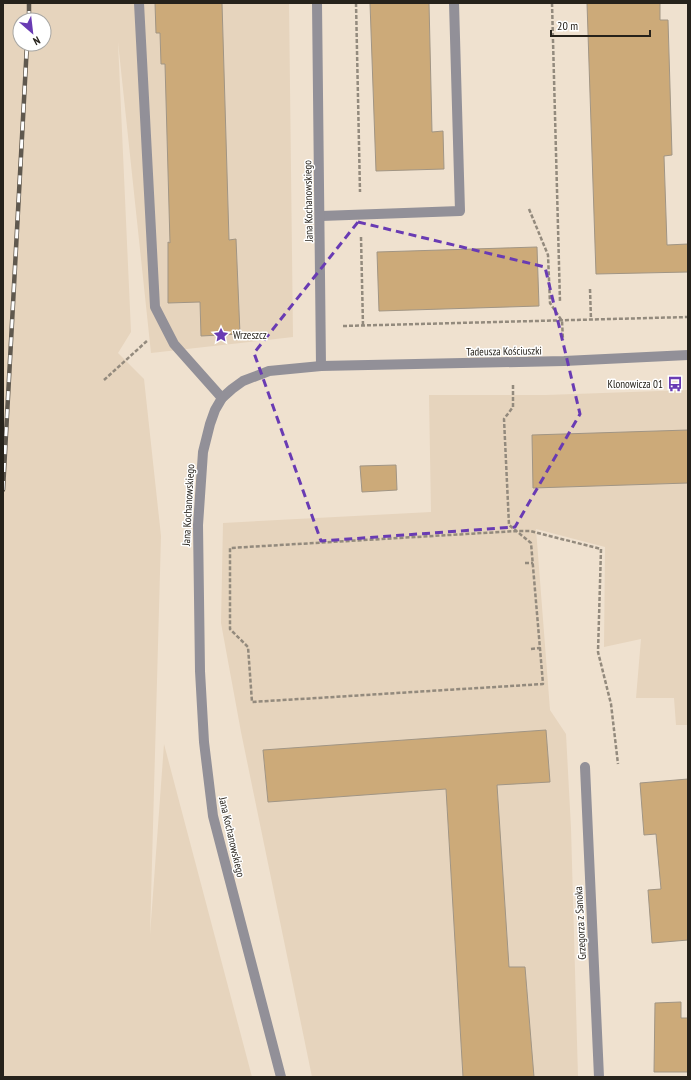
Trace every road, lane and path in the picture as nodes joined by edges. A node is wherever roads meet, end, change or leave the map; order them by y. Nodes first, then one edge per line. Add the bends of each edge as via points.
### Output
1 (139, 3) edge
2 (317, 3) edge
3 (356, 3) edge
4 (454, 3) edge
5 (552, 3) edge
6 (529, 209) dead end
7 (361, 214) junction
8 (321, 216) junction
9 (590, 289) dead end
10 (560, 302) dead end
11 (688, 317) edge
12 (591, 320) junction
13 (562, 321) junction
14 (164, 324) junction
15 (363, 326) junction
16 (321, 327) junction
17 (688, 355) edge
18 (321, 366) junction
19 (104, 380) dead end
20 (512, 385) dead end
21 (222, 398) junction
22 (516, 531) junction
23 (533, 562) junction
24 (525, 563) dead end
25 (540, 648) junction
26 (531, 649) dead end
27 (618, 764) dead end
28 (585, 767) dead end
29 (281, 1077) edge
30 (599, 1077) edge

1 - 14 street via 155,307
2 - 8 street, Jana Kochanowskiego
3 - 7 path
4 - 7 street via 460,211
5 - 10 path
6 - 13 path via 548,255 550,303
7 - 8 street
7 - 15 path
8 - 16 street, Jana Kochanowskiego
9 - 12 path
11 - 12 path
12 - 13 path
13 - 15 path
14 - 19 path
14 - 21 street via 174,344
15 - 16 path
16 - 18 street, Jana Kochanowskiego
17 - 18 street, Tadeusza Kościuszki via 564,361
18 - 21 street, Jana Kochanowskiego via 269,371 244,381
20 - 22 path via 513,407 504,419 509,525
21 - 29 street, Jana Kochanowskiego via 210,424 203,452 198,525 200,671 204,742 213,816
22 - 23 path via 531,543
22 - 25 path via 230,548 230,629 248,647 252,702 543,684
22 - 27 path via 530,531 601,549 598,652 611,704
23 - 24 path
23 - 25 path
25 - 26 path
28 - 30 street, Grzegorza z Sanoka

